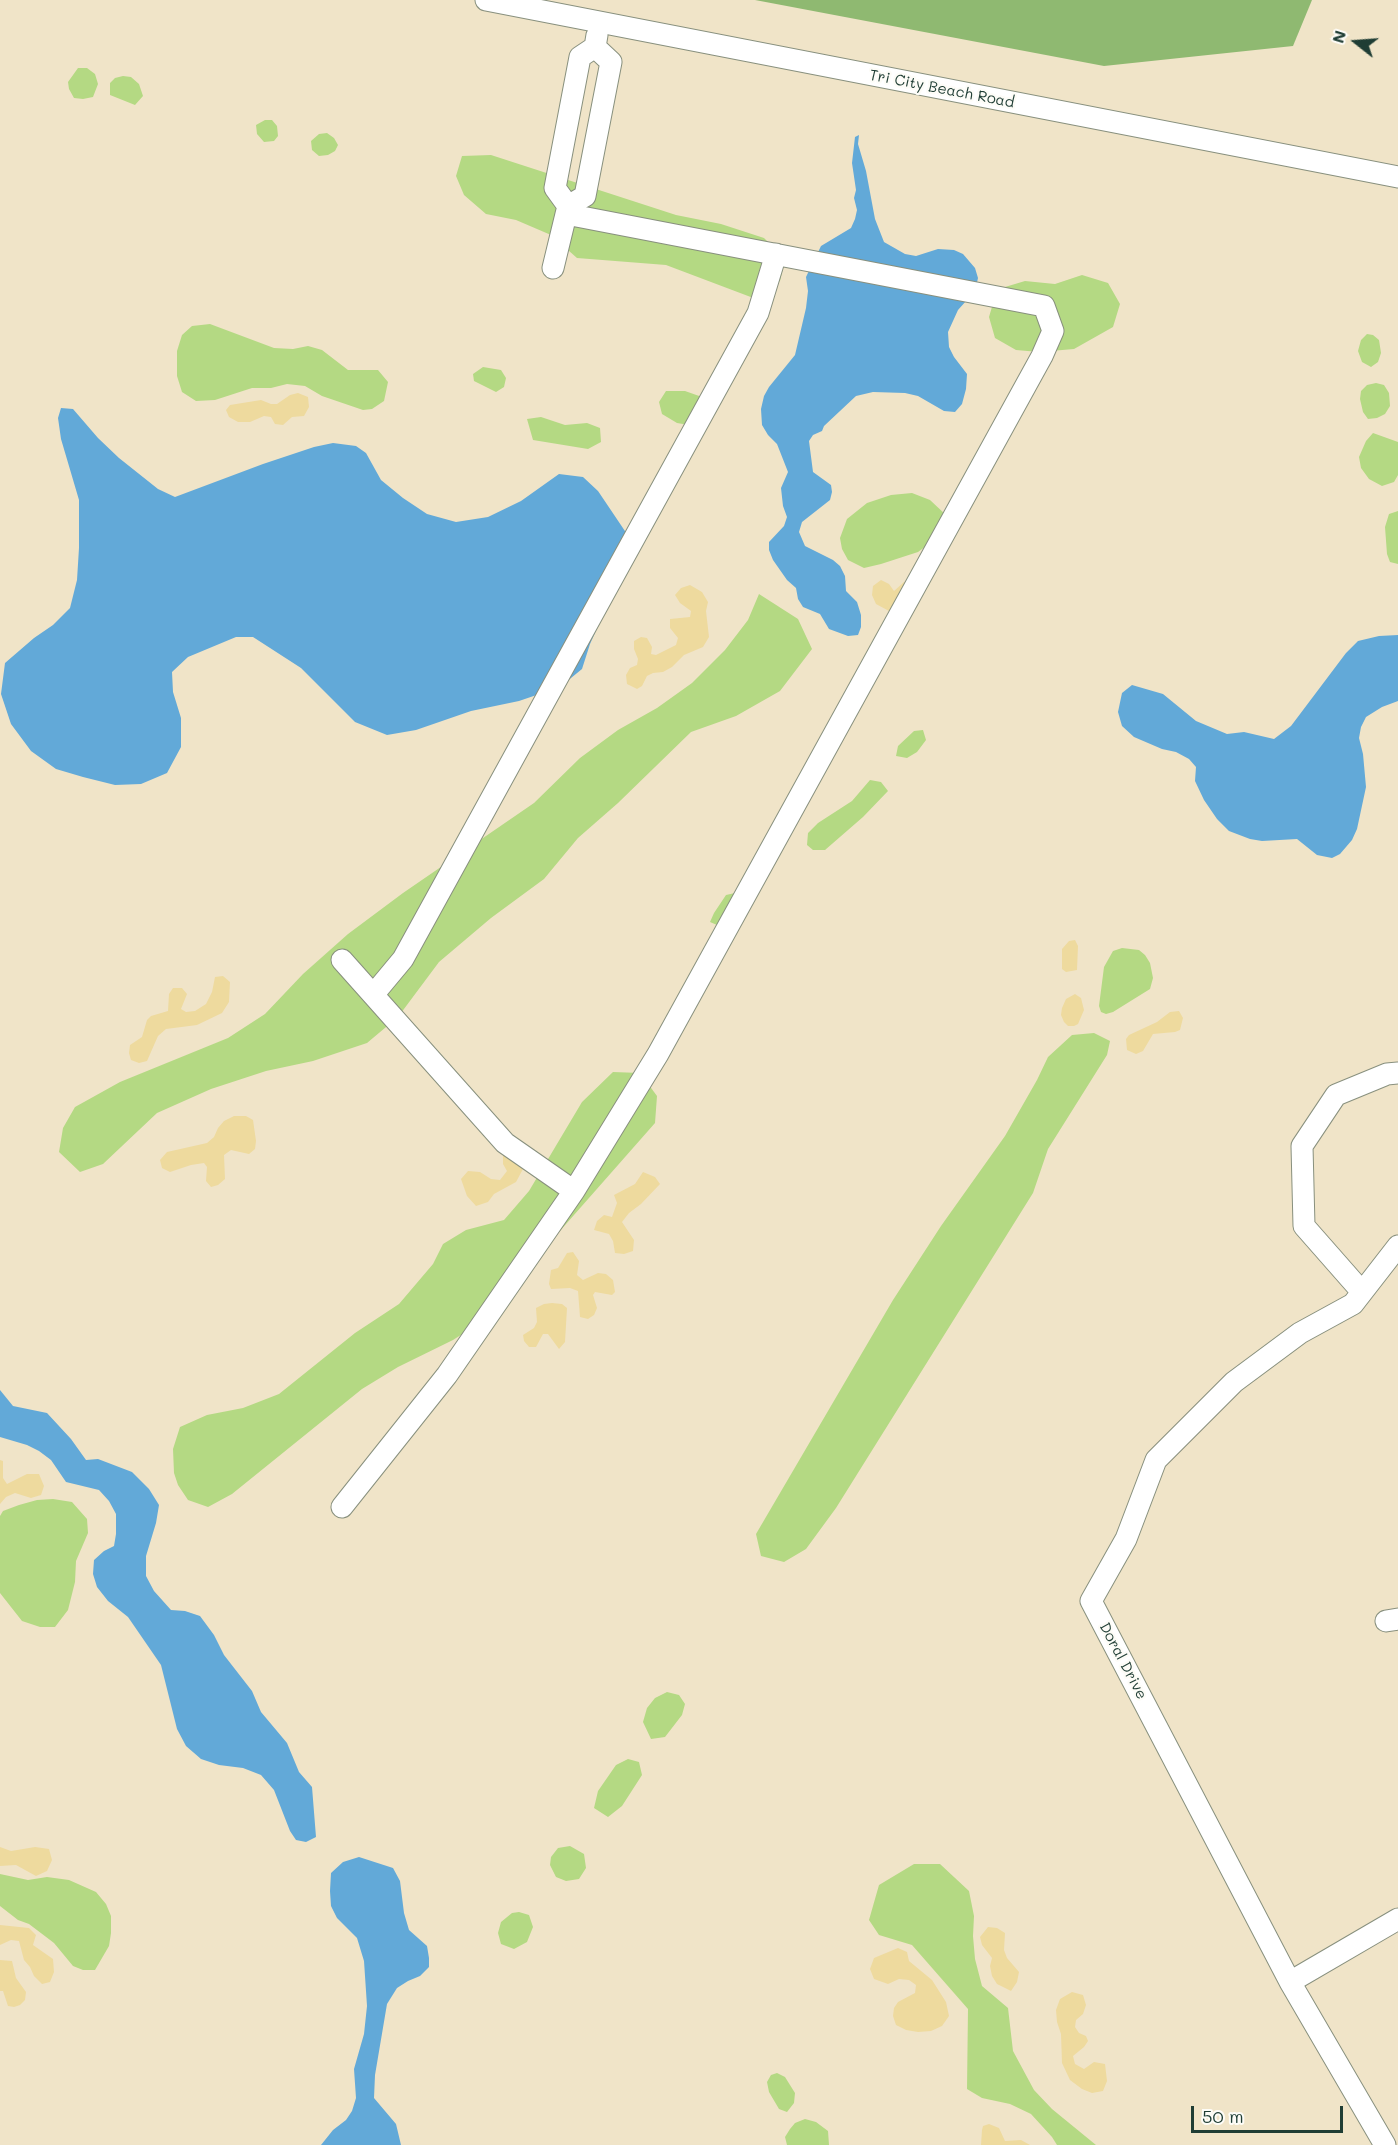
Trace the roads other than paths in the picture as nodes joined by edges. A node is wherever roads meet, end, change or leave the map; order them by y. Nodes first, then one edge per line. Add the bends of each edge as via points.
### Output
1 (486, 0) edge
2 (600, 22) junction
3 (595, 47) junction
4 (1398, 177) edge
5 (567, 210) junction
6 (776, 254) junction
7 (553, 268) dead end
8 (342, 960) dead end
9 (373, 995) junction
10 (1398, 1073) edge
11 (574, 1191) junction
12 (1398, 1246) edge
13 (1362, 1292) junction
14 (342, 1507) dead end
15 (1398, 1919) edge
16 (1290, 1982) junction
17 (1385, 2145) edge

1 - 2 street, Tri City Beach Road
2 - 3 street
2 - 4 street, Tri City Beach Road
3 - 5 street via 580,57 555,188
3 - 5 street via 611,63 585,196
5 - 6 street
5 - 7 street
6 - 9 street via 753,323 403,959
6 - 11 street via 1044,306 1053,331 663,1044
8 - 9 street
9 - 11 street via 505,1143
10 - 13 street via 1336,1095 1302,1146 1304,1226
11 - 14 street via 447,1375
12 - 13 street, Doral Drive
13 - 16 street, Doral Drive via 1353,1304 1300,1333 1234,1382 1156,1460 1126,1539 1091,1601
15 - 16 street
16 - 17 street, Doral Drive

